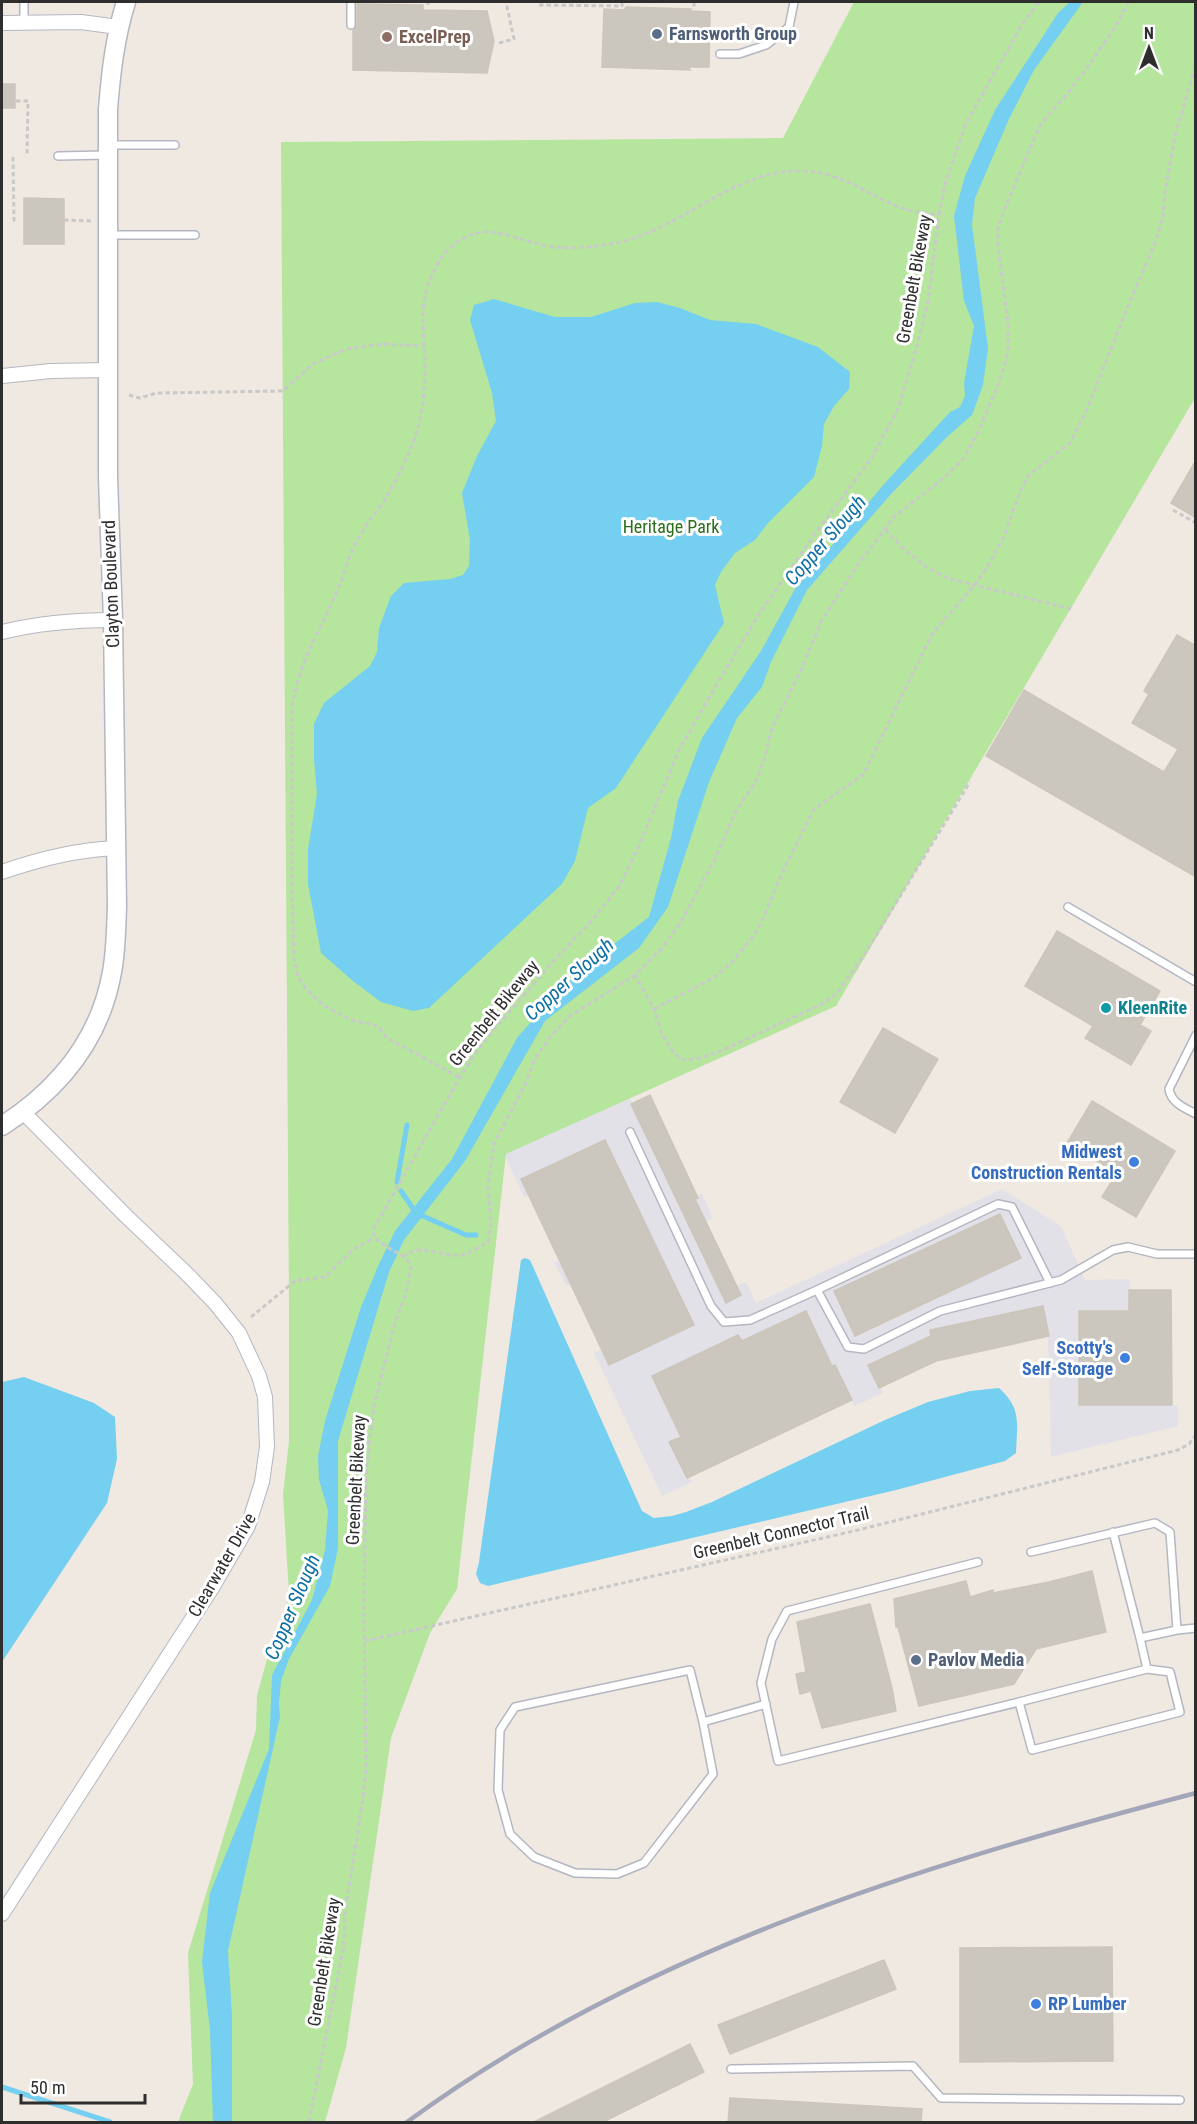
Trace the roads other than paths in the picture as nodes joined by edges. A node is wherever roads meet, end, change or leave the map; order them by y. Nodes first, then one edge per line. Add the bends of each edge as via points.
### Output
1 (24, 2) edge
2 (126, 2) edge
3 (351, 2) edge
4 (794, 2) edge
5 (24, 21) junction
6 (2, 23) edge
7 (351, 26) dead end
8 (118, 27) junction
9 (720, 54) dead end
10 (175, 145) dead end
11 (108, 150) junction
12 (58, 156) dead end
13 (108, 229) junction
14 (195, 235) dead end
15 (107, 370) junction
16 (2, 376) edge
17 (113, 620) junction
18 (2, 632) edge
19 (115, 848) junction
20 (2, 872) edge
21 (1068, 907) dead end
22 (1196, 982) edge
23 (1196, 1035) edge
24 (23, 1112) junction
25 (1196, 1114) edge
26 (2, 1126) edge
27 (630, 1131) dead end
28 (1196, 1254) edge
29 (1050, 1283) junction
30 (817, 1290) junction
31 (1113, 1532) junction
32 (1031, 1552) dead end
33 (978, 1562) dead end
34 (1196, 1628) edge
35 (1177, 1630) junction
36 (1140, 1638) junction
37 (1147, 1668) junction
38 (1019, 1702) junction
39 (766, 1704) junction
40 (703, 1722) junction
41 (2, 1914) edge
42 (732, 2069) dead end
43 (1180, 2100) dead end

1 - 5 lane
2 - 8 street, Clayton Boulevard
3 - 7 lane
4 - 9 lane via 789,27 766,45 739,54
5 - 6 street
5 - 8 street
8 - 11 street, Clayton Boulevard via 111,68
10 - 11 lane
11 - 12 lane
11 - 13 street, Clayton Boulevard
13 - 14 lane
13 - 15 street, Clayton Boulevard
15 - 16 street
15 - 17 street, Clayton Boulevard
17 - 18 street via 37,624
17 - 19 street, Clayton Boulevard
19 - 20 street via 57,855
19 - 24 street, Clayton Boulevard via 115,953 104,1004 75,1059 43,1096
21 - 22 lane
23 - 25 lane via 1169,1089 1178,1104
24 - 26 street, Clayton Boulevard
24 - 41 street, Clearwater Drive via 215,1302 239,1333 260,1376 267,1447 262,1482 248,1526
27 - 30 lane via 711,1306 724,1322 750,1320
28 - 29 lane via 1157,1254 1121,1248
29 - 30 lane via 940,1311 864,1349 848,1347
29 - 30 lane via 1012,1208 999,1204
31 - 32 lane
31 - 35 lane via 1155,1523 1170,1532
31 - 36 lane
33 - 39 lane via 787,1611 772,1639 761,1683
34 - 35 lane
35 - 36 lane
36 - 37 lane
37 - 38 lane
37 - 38 lane via 1170,1672 1180,1712 1032,1750
38 - 39 lane via 778,1761
39 - 40 lane
40 - 40 lane via 690,1670 515,1707 500,1730 498,1790 510,1834 534,1857 575,1873 616,1874 644,1863 713,1774
42 - 43 lane via 913,2066 941,2098

